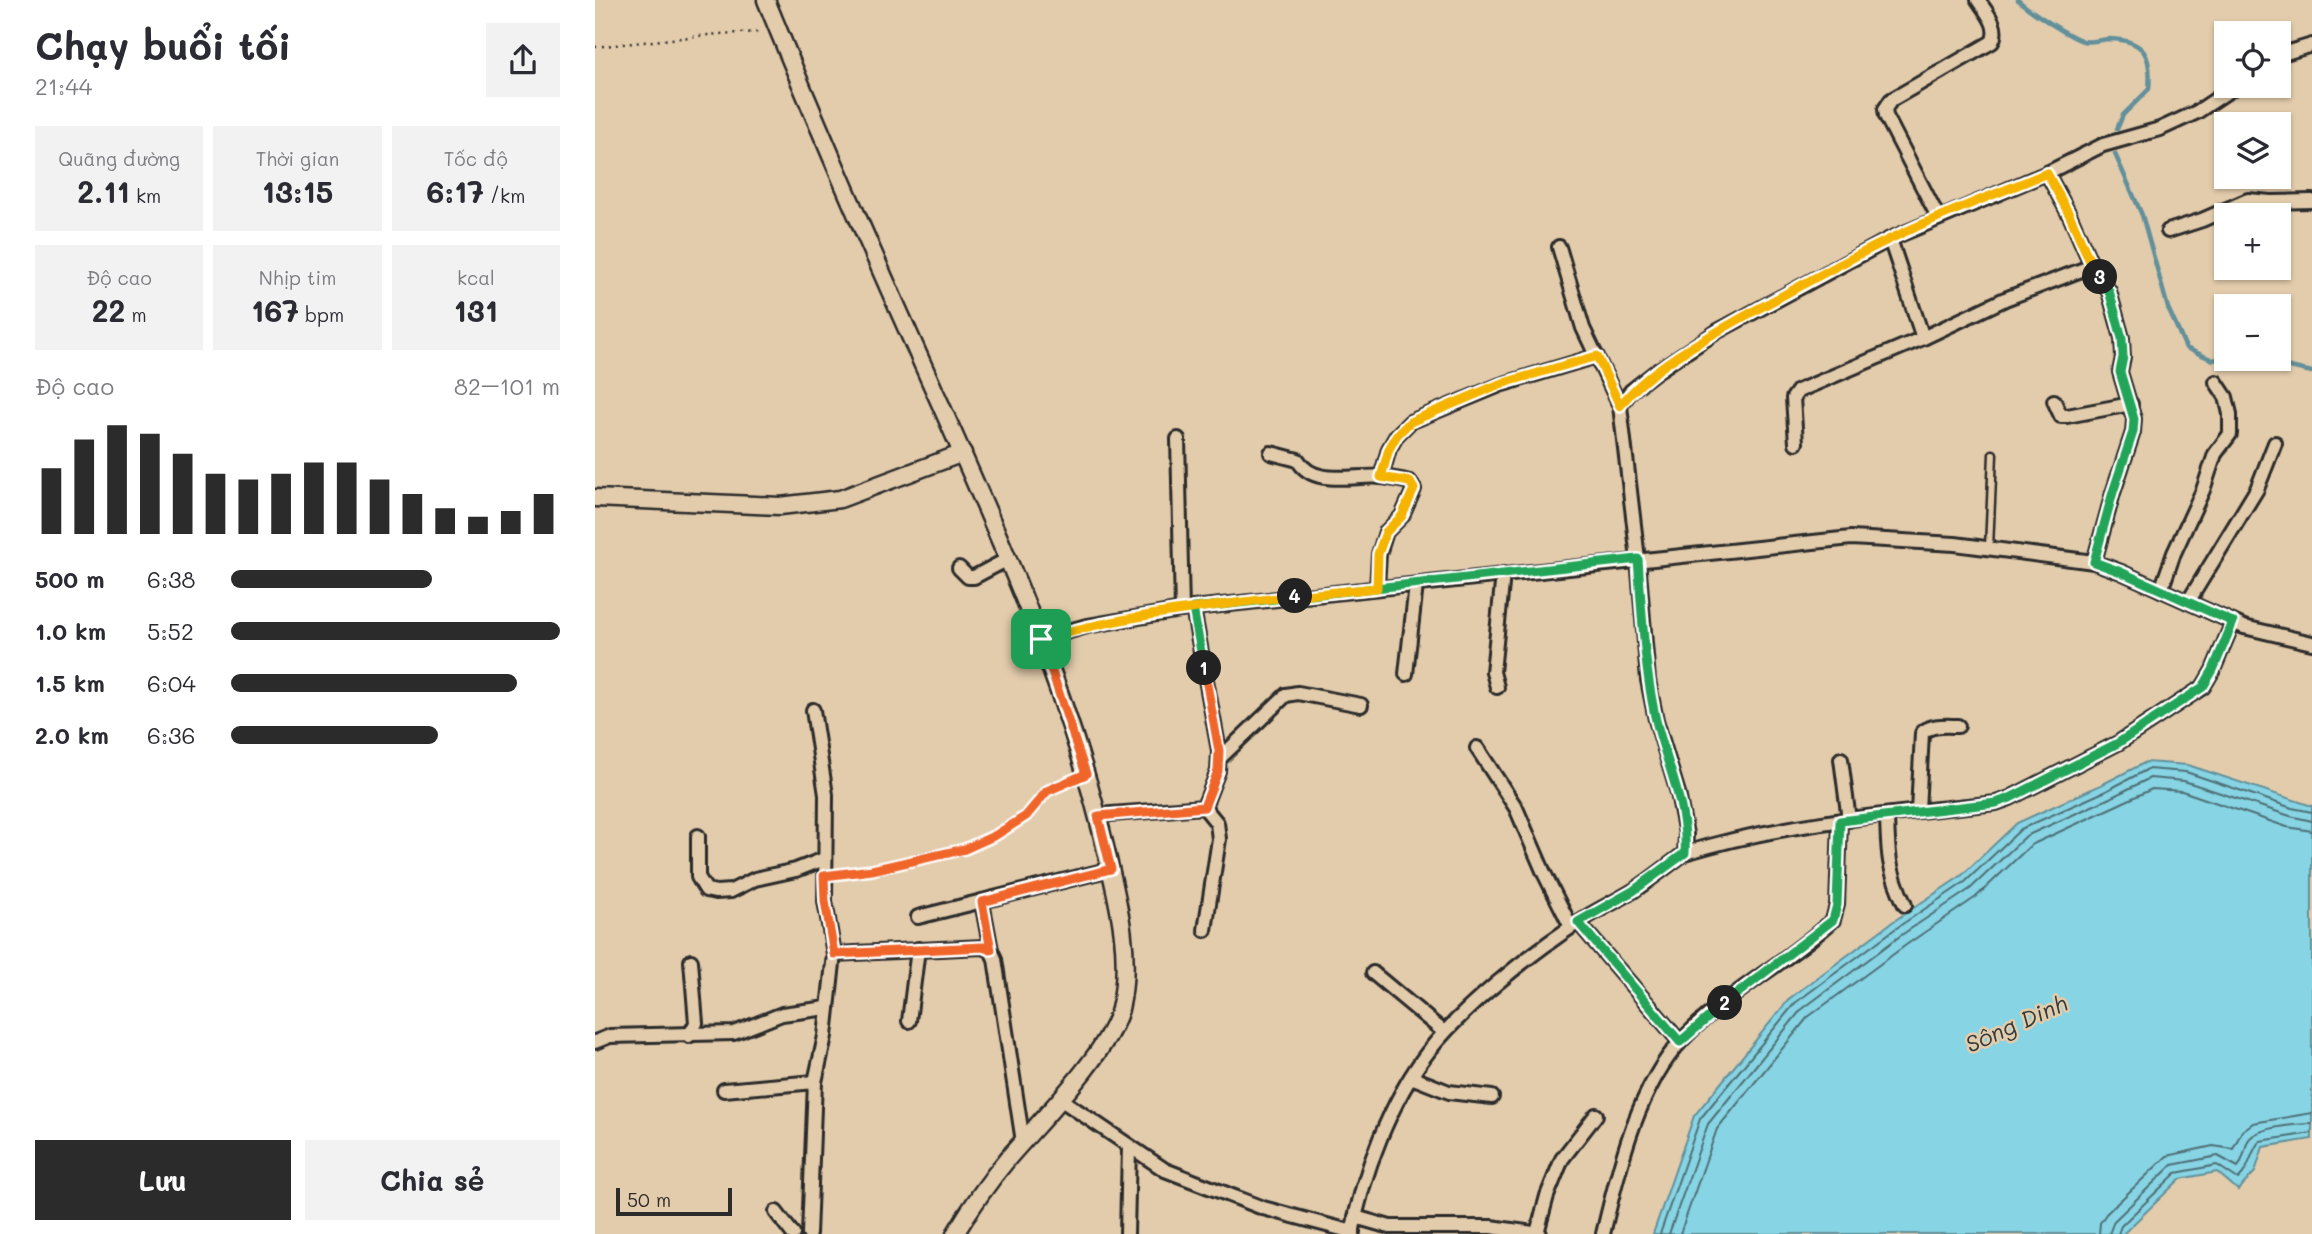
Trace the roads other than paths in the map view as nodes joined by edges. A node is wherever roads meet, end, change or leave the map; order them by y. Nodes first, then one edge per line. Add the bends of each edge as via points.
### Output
1 (767, 0) edge
2 (1979, 0) edge
3 (2312, 45) edge
4 (2291, 51) edge
5 (2217, 98) edge
6 (2047, 173) junction
7 (2312, 201) edge
8 (1938, 217) junction
9 (2168, 231) dead end
10 (1890, 239) junction
11 (1559, 247) dead end
12 (2092, 266) junction
13 (1923, 338) junction
14 (1597, 356) junction
15 (2216, 382) dead end
16 (2054, 401) dead end
17 (2131, 404) junction
18 (1620, 406) junction
19 (1178, 439) dead end
20 (1796, 443) dead end
21 (2275, 443) dead end
22 (963, 453) junction
23 (1271, 453) dead end
24 (1993, 454) dead end
25 (1381, 477) junction
26 (595, 498) edge
27 (1989, 548) junction
28 (1008, 559) junction
29 (1638, 559) junction
30 (2094, 562) junction
31 (959, 568) dead end
32 (1503, 575) junction
33 (1416, 584) junction
34 (1377, 588) junction
35 (2161, 590) junction
36 (2188, 602) junction
37 (1188, 609) junction
38 (2233, 622) junction
39 (1041, 639) junction
40 (2312, 643) edge
41 (1406, 674) dead end
42 (1497, 687) dead end
43 (1360, 705) dead end
44 (813, 710) dead end
45 (1958, 726) dead end
46 (1477, 748) dead end
47 (1219, 759) junction
48 (1841, 759) dead end
49 (1086, 774) junction
50 (1204, 807) junction
51 (1917, 811) junction
52 (1887, 815) junction
53 (1098, 816) junction
54 (1845, 820) junction
55 (698, 836) dead end
56 (1685, 853) junction
57 (824, 859) junction
58 (1111, 869) junction
59 (824, 876) junction
60 (982, 902) junction
61 (1905, 905) dead end
62 (918, 917) dead end
63 (1575, 925) junction
64 (1205, 930) dead end
65 (918, 949) junction
66 (991, 950) junction
67 (834, 954) junction
68 (691, 961) dead end
69 (1373, 973) dead end
70 (827, 1008) junction
71 (909, 1021) dead end
72 (1444, 1032) junction
73 (689, 1035) junction
74 (595, 1042) edge
75 (1680, 1042) junction
76 (1411, 1077) junction
77 (815, 1082) junction
78 (724, 1090) dead end
79 (1492, 1097) dead end
80 (1060, 1099) junction
81 (1596, 1115) dead end
82 (1023, 1142) junction
83 (1129, 1147) junction
84 (776, 1212) dead end
85 (1355, 1217) junction
86 (1432, 1231) edge
87 (1352, 1233) edge
88 (793, 1234) edge
89 (809, 1234) edge
90 (955, 1234) edge
91 (1127, 1234) edge
92 (1539, 1234) edge
93 (1603, 1234) edge

1 - 22 street via 809,108
2 - 8 street via 1994,24 1993,42 1891,100 1885,109
3 - 4 street
5 - 6 street via 2160,129 2103,145
6 - 8 street
6 - 12 street
7 - 9 street via 2248,200
8 - 10 street
10 - 13 street
10 - 18 street via 1718,331 1646,379
11 - 14 street
12 - 13 street via 2005,299
12 - 17 street via 2109,291 2122,338 2123,388
13 - 20 street via 1798,391 1793,398
14 - 18 street
14 - 25 street via 1500,384 1410,422 1389,449
15 - 35 street via 2227,397 2230,433 2215,454
16 - 17 street via 2061,416
17 - 30 street via 2133,432
18 - 29 street
19 - 37 street
21 - 36 street via 2257,489
22 - 26 street via 840,499 781,506
22 - 28 street
23 - 25 street via 1298,460 1311,474
24 - 27 lane
25 - 34 street via 1410,482 1414,489 1402,516 1386,532 1378,554
27 - 29 street via 1851,538
27 - 30 street
28 - 31 street via 974,577
28 - 39 street
29 - 32 street
29 - 56 street via 1648,680 1678,793
30 - 35 street
32 - 33 street
32 - 42 street via 1493,672
33 - 34 street
33 - 41 street
34 - 37 street
35 - 36 street
36 - 38 street
37 - 39 street via 1087,626
37 - 47 street
38 - 40 street
38 - 51 street via 2203,687 2118,743 1996,803
39 - 49 street
43 - 47 street via 1286,695
44 - 57 street via 826,795
45 - 51 street via 1936,726 1922,733
46 - 63 street via 1516,808 1544,873
47 - 50 street
48 - 54 street
49 - 53 street
49 - 59 lane via 1047,791 1026,816 965,849
50 - 53 street
50 - 64 street via 1217,823 1219,838
51 - 52 street
52 - 54 street
52 - 61 street via 1888,859
53 - 58 street
54 - 56 street via 1749,834
54 - 75 street via 1833,920
55 - 57 street via 698,877 706,890 716,892
56 - 63 street
57 - 59 street
58 - 60 street
58 - 80 street via 1125,948 1119,1014
59 - 67 street
60 - 62 street
60 - 66 street
63 - 72 street
63 - 75 street
65 - 66 street
65 - 67 street
65 - 71 street
66 - 82 street
67 - 70 street
68 - 73 street via 696,1023
69 - 72 street
70 - 73 street via 782,1014 734,1033
70 - 77 street
72 - 76 street
73 - 74 street via 610,1036
75 - 93 street via 1659,1072 1635,1123
76 - 79 street via 1448,1091
76 - 85 street via 1382,1137
77 - 78 street
77 - 89 street
80 - 82 street
80 - 83 street
81 - 92 street via 1562,1159
82 - 90 street
83 - 87 street via 1182,1178 1263,1208
83 - 91 street
84 - 88 street
85 - 86 street via 1390,1227
85 - 87 street
86 - 92 street via 1491,1227

